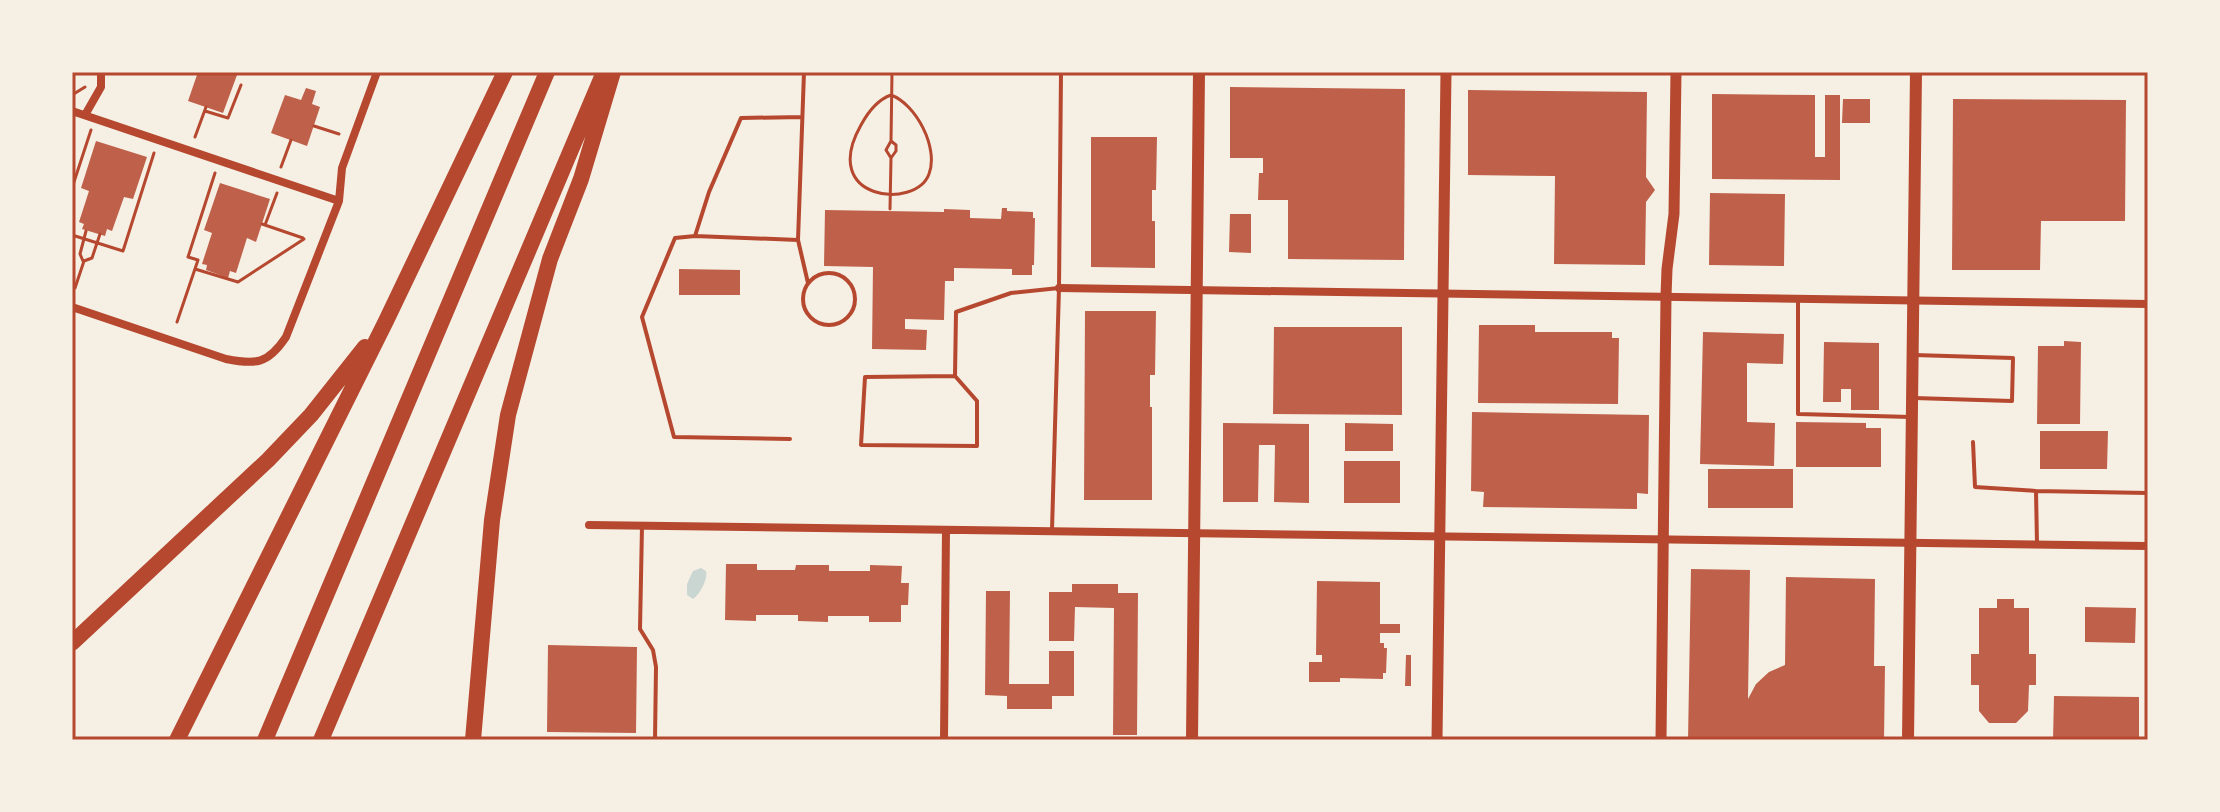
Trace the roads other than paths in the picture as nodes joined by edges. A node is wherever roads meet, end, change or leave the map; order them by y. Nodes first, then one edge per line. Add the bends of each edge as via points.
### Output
1 (101, 72) edge
2 (377, 72) edge
3 (505, 72) edge
4 (547, 72) edge
5 (604, 72) edge
6 (613, 72) edge
7 (804, 72) edge
8 (1061, 72) edge
9 (1199, 72) edge
10 (1446, 72) edge
11 (1676, 72) edge
12 (1916, 72) edge
13 (72, 111) edge
14 (85, 115) junction
15 (802, 117) junction
16 (339, 201) junction
17 (695, 236) junction
18 (798, 240) junction
19 (808, 283) junction
20 (1059, 288) junction
21 (1197, 290) junction
22 (1444, 293) junction
23 (1666, 296) junction
24 (1798, 298) junction
25 (1914, 299) junction
26 (2148, 304) edge
27 (72, 307) edge
28 (386, 321) junction
29 (1913, 355) junction
30 (955, 376) junction
31 (1912, 398) junction
32 (1912, 417) junction
33 (790, 439) dead end
34 (1973, 442) dead end
35 (2036, 491) junction
36 (2148, 493) edge
37 (589, 525) dead end
38 (642, 525) junction
39 (946, 530) junction
40 (1052, 531) junction
41 (1194, 532) junction
42 (1440, 537) junction
43 (1664, 539) junction
44 (1910, 543) junction
45 (2037, 544) junction
46 (2148, 546) edge
47 (72, 643) edge
48 (177, 740) edge
49 (265, 740) edge
50 (321, 740) edge
51 (473, 740) edge
52 (655, 740) edge
53 (944, 740) edge
54 (1192, 740) edge
55 (1437, 740) edge
56 (1661, 740) edge
57 (1908, 740) edge

1 - 14 street via 101,87
2 - 16 street via 342,168
3 - 28 highway
4 - 49 highway
5 - 50 highway
6 - 51 highway via 550,259 508,415 492,520
7 - 15 lane
8 - 20 lane
9 - 21 main road
10 - 22 street
11 - 23 street via 1674,214
12 - 25 main road
13 - 14 street
14 - 16 street
15 - 17 lane via 741,118
15 - 18 lane
16 - 27 street via 286,337 263,361 226,359
17 - 18 lane
17 - 33 lane via 675,238 642,317 674,437
18 - 19 lane
19 - 19 lane via 803,299 815,321 831,325 853,311 856,294 847,279 830,272
20 - 21 street
20 - 30 lane via 1011,293 956,312
20 - 40 lane
21 - 22 street
21 - 41 main road
22 - 23 street
22 - 42 street
23 - 24 street
23 - 43 street
24 - 25 street
24 - 32 lane via 1798,414
25 - 26 street
25 - 29 main road
28 - 47 highway via 268,460
28 - 48 highway
29 - 31 main road
29 - 31 lane via 2013,358 2012,401
30 - 30 lane via 977,401 977,446 861,445 865,377
31 - 32 main road
32 - 44 main road
34 - 35 lane via 1975,487
35 - 36 lane
35 - 45 lane
37 - 38 street
38 - 39 street
38 - 52 lane via 640,629 656,667
39 - 40 street
39 - 53 street
40 - 41 street
41 - 42 street
41 - 54 main road
42 - 43 street
42 - 55 street
43 - 44 street
43 - 56 street
44 - 45 street
44 - 57 main road
45 - 46 street

